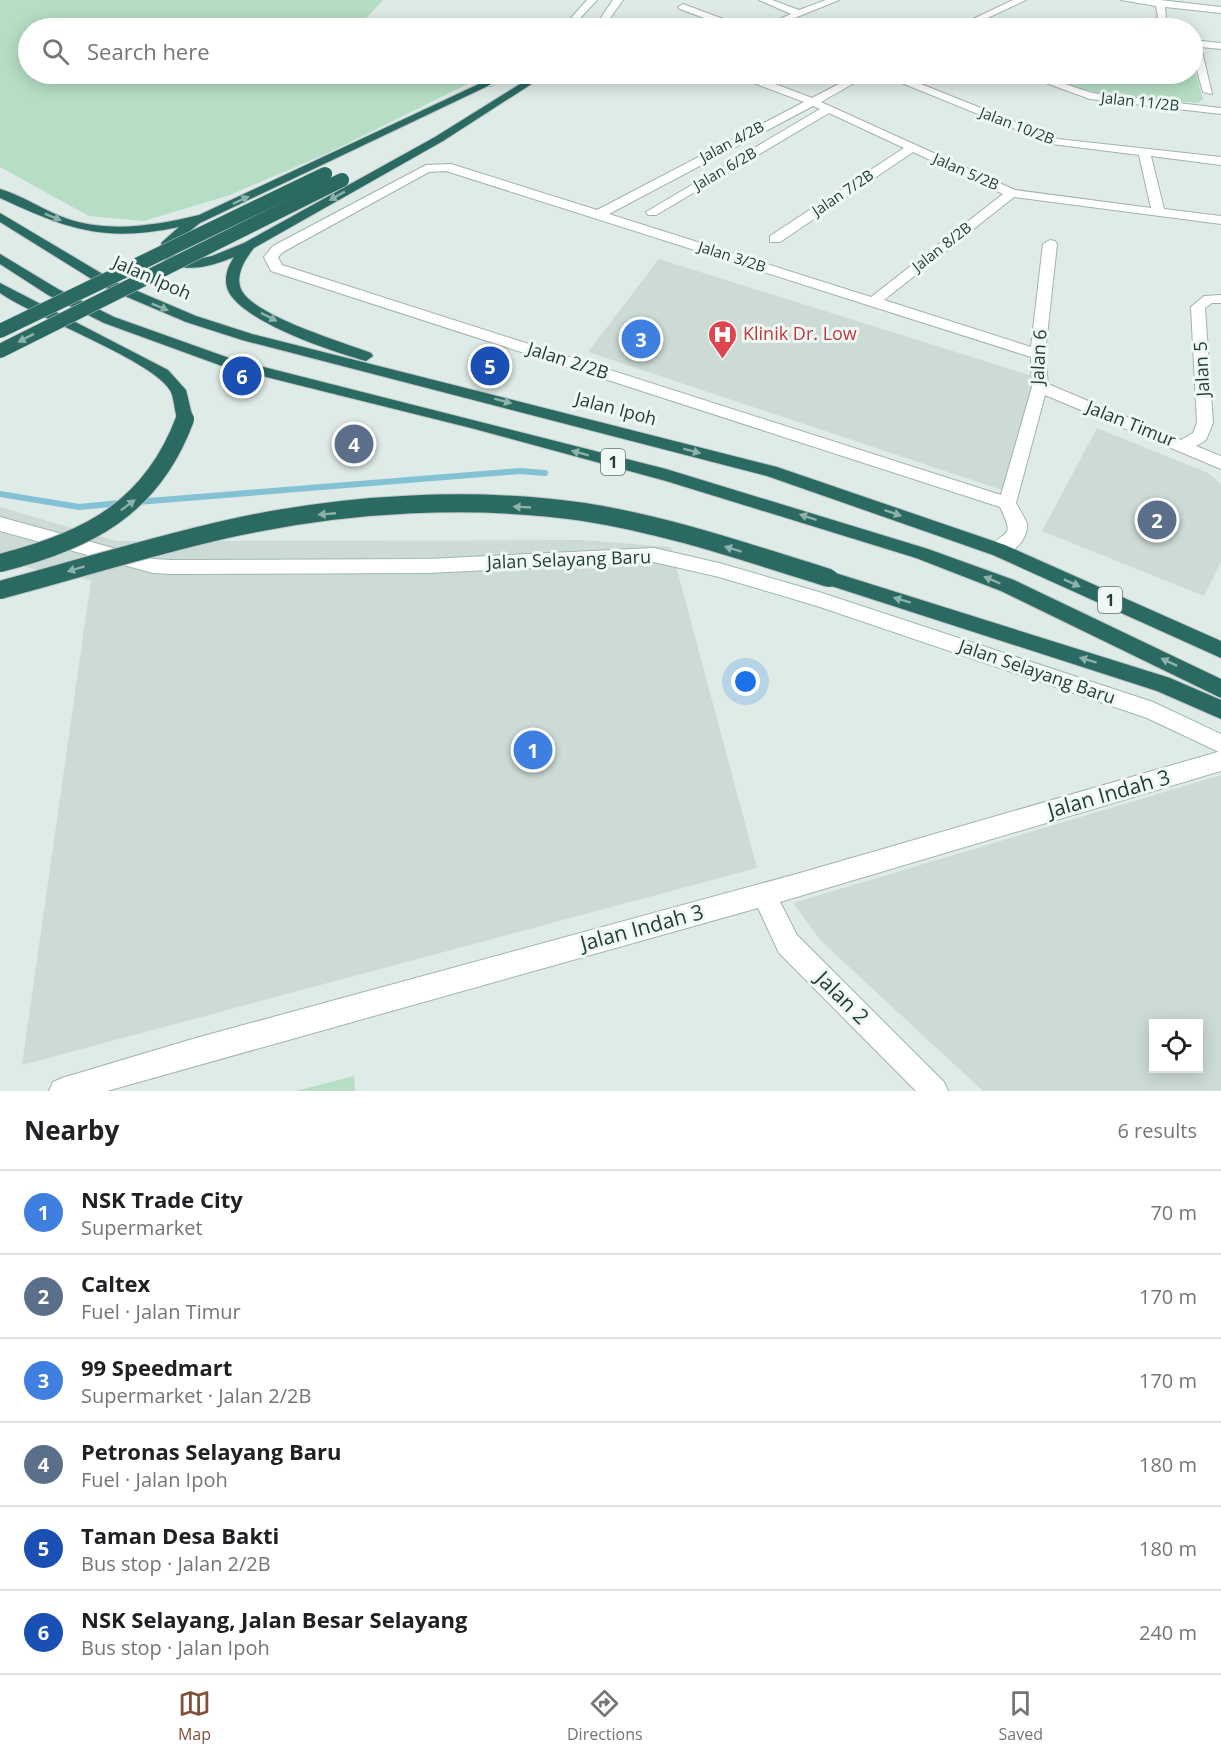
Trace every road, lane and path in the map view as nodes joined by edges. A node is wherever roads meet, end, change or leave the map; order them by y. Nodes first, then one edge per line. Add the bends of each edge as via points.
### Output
1 (592, 0) edge
2 (604, 0) edge
3 (618, 0) edge
4 (764, 0) edge
5 (834, 0) edge
6 (1021, 0) edge
7 (1126, 0) edge
8 (1160, 3) junction
9 (683, 7) dead end
10 (1221, 10) edge
11 (800, 14) junction
12 (575, 18) edge
13 (592, 18) edge
14 (605, 18) edge
15 (713, 18) edge
16 (789, 18) edge
17 (981, 18) edge
18 (1162, 18) edge
19 (1203, 44) edge
20 (1221, 46) edge
21 (1203, 74) edge
22 (487, 84) joint
23 (526, 84) edge
24 (766, 84) edge
25 (841, 84) edge
26 (913, 84) edge
27 (1056, 84) edge
28 (1208, 92) dead end
29 (811, 101) junction
30 (828, 109) junction
31 (1221, 111) edge
32 (460, 124) junction
33 (911, 148) junction
34 (1144, 152) junction
35 (1221, 161) edge
36 (426, 169) joint
37 (0, 193) edge
38 (1012, 193) junction
39 (652, 212) dead end
40 (1160, 213) junction
41 (600, 214) junction
42 (0, 217) edge
43 (203, 218) junction
44 (1221, 220) edge
45 (775, 239) dead end
46 (1050, 244) dead end
47 (249, 245) junction
48 (0, 258) edge
49 (0, 287) edge
50 (1221, 299) edge
51 (873, 302) junction
52 (0, 331) edge
53 (0, 351) edge
54 (1038, 354) junction
55 (1204, 381) junction
56 (1221, 384) edge
57 (447, 386) junction
58 (1040, 387) junction
59 (1184, 446) junction
60 (1221, 464) edge
61 (1007, 503) junction
62 (0, 524) edge
63 (999, 550) junction
64 (0, 564) edge
65 (0, 590) edge
66 (1221, 650) edge
67 (1221, 689) edge
68 (1221, 711) edge
69 (1221, 744) edge
70 (1221, 761) edge
71 (763, 894) junction
72 (62, 1091) edge
73 (935, 1091) edge

1 - 12 street
2 - 13 street
3 - 14 street
4 - 11 street
5 - 11 street
6 - 17 street
7 - 8 street
8 - 10 street
8 - 18 street
9 - 15 street
11 - 16 street
19 - 20 street
21 - 28 street
43 -> 22 highway
22 - 52 highway, bridge via 454,109
23 - 32 highway
24 - 29 street, Jalan 5/2B
25 - 29 street, Jalan 4/2B
26 - 34 street, Jalan 10/2B via 1047,139
27 - 31 street, Jalan 11/2B via 1090,96
29 - 30 street, Jalan 5/2B
29 - 41 street, Jalan 4/2B
30 - 33 street, Jalan 5/2B
30 - 39 street, Jalan 6/2B
32 -> 47 highway
32 -> 53 highway, bridge
33 - 38 street, Jalan 5/2B
33 - 45 street, Jalan 7/2B
34 - 35 street, Jalan 10/2B
34 - 40 street
36 - 41 street, Jalan 3/2B via 447,167
36 - 61 street, Jalan 2/2B via 278,249 271,257 273,264 287,272
37 -> 43 highway via 73,225 100,229 149,229
38 - 40 street, Jalan 5/2B
38 - 51 street, Jalan 8/2B
40 - 44 street, Jalan 5/2B
41 - 51 street, Jalan 3/2B
42 -> 57 highway, Jalan Ipoh / 1 via 111,285 191,319 247,337
43 - 47 highway via 167,245 165,253 169,258 182,262 213,261
46 - 54 street, Jalan 6
47 -> 57 highway via 233,274 235,290 243,304 312,336
67 -> 48 highway, 1 via 987,577 771,505 164,343 113,324 58,296
64 -> 49 highway, bridge via 28,557 88,531 135,500 170,459 185,419 178,390 163,373 31,307
50 - 55 street, Jalan 5 via 1209,299 1198,307
51 - 54 street, Jalan 3/2B
54 - 58 street, Jalan 6
55 - 56 street
55 - 59 street, Jalan 5 via 1205,423 1200,436
57 -> 63 highway, Jalan Ipoh / 1 via 771,471
58 - 59 street, Jalan Timur
58 - 61 street, Jalan 6
59 - 60 street, Jalan Timur
61 - 63 street via 1018,525 1015,538
62 - 69 street, Jalan Selayang Baru via 153,566 171,567 428,566 654,555 841,606 1153,711
63 -> 66 highway, Jalan Ipoh / 1
68 -> 65 highway, bridge via 1163,684 829,578 636,522 549,508 462,505 310,515 242,526 117,556
70 - 71 street, Jalan Indah 3
71 - 72 street, Jalan Indah 3
71 - 73 street, Jalan 2 via 788,944

